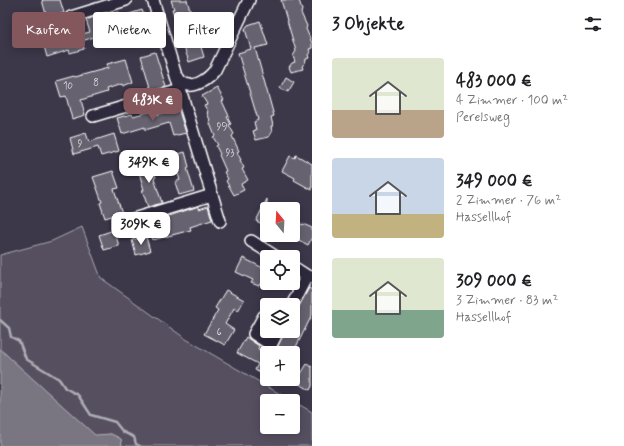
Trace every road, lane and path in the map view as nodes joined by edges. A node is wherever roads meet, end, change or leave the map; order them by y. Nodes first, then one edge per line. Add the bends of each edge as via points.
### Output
1 (126, 0) edge
2 (153, 0) edge
3 (249, 0) edge
4 (85, 13) edge
5 (174, 70) junction
6 (180, 90) junction
7 (93, 116) dead end
8 (212, 195) junction
9 (220, 221) dead end
10 (120, 223) dead end
11 (251, 241) dead end
12 (265, 250) edge
13 (300, 271) edge
14 (310, 277) edge
15 (296, 298) edge
16 (260, 323) edge
17 (260, 338) edge
18 (261, 338) edge
19 (274, 338) edge

1 - 4 street
2 - 5 street
3 - 5 street via 210,77 190,85 182,83
5 - 6 street
6 - 7 street
6 - 8 street
8 - 9 street
8 - 10 street
11 - 12 street
13 - 14 street
14 - 15 street
16 - 17 street via 254,334
18 - 19 street via 271,344

